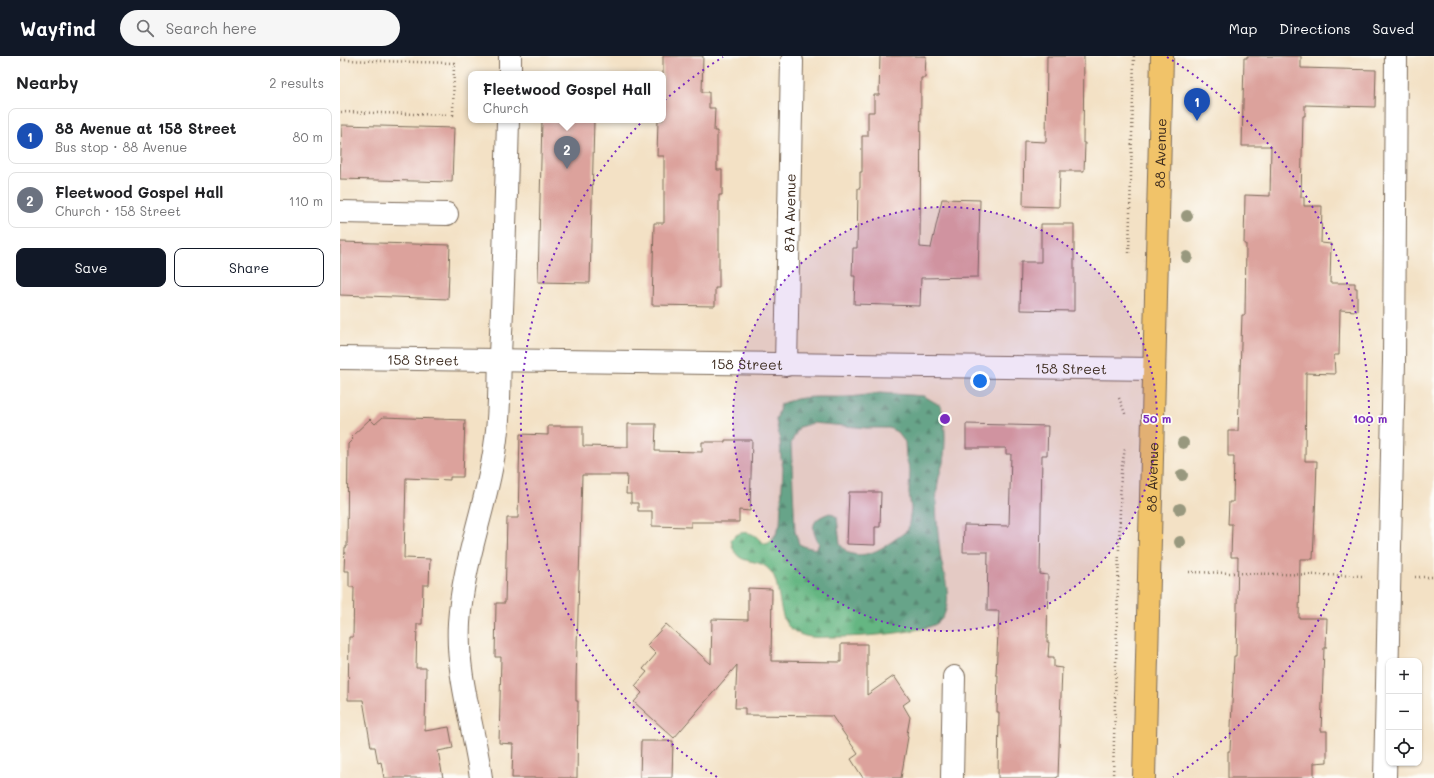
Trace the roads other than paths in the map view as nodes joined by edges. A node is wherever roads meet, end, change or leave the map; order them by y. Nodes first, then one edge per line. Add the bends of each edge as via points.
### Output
1 (510, 56) edge
2 (1162, 56) edge
3 (1396, 56) edge
4 (792, 61) dead end
5 (510, 71) edge
6 (508, 123) edge
7 (340, 212) edge
8 (447, 214) dead end
9 (340, 358) edge
10 (500, 360) junction
11 (786, 365) junction
12 (1154, 369) junction
13 (954, 677) dead end
14 (481, 778) edge
15 (952, 778) edge
16 (1144, 778) edge
17 (1385, 778) edge

1 - 5 street
2 - 12 main road, 88 Avenue
3 - 17 street via 1394,361
4 - 11 street, 87A Avenue
6 - 10 street
7 - 8 street
9 - 10 street, 158 Street
10 - 11 street, 158 Street
10 - 14 street via 499,409 494,455 486,498 468,561 459,624 462,681
11 - 12 street, 158 Street
12 - 16 main road, 88 Avenue
13 - 15 street

